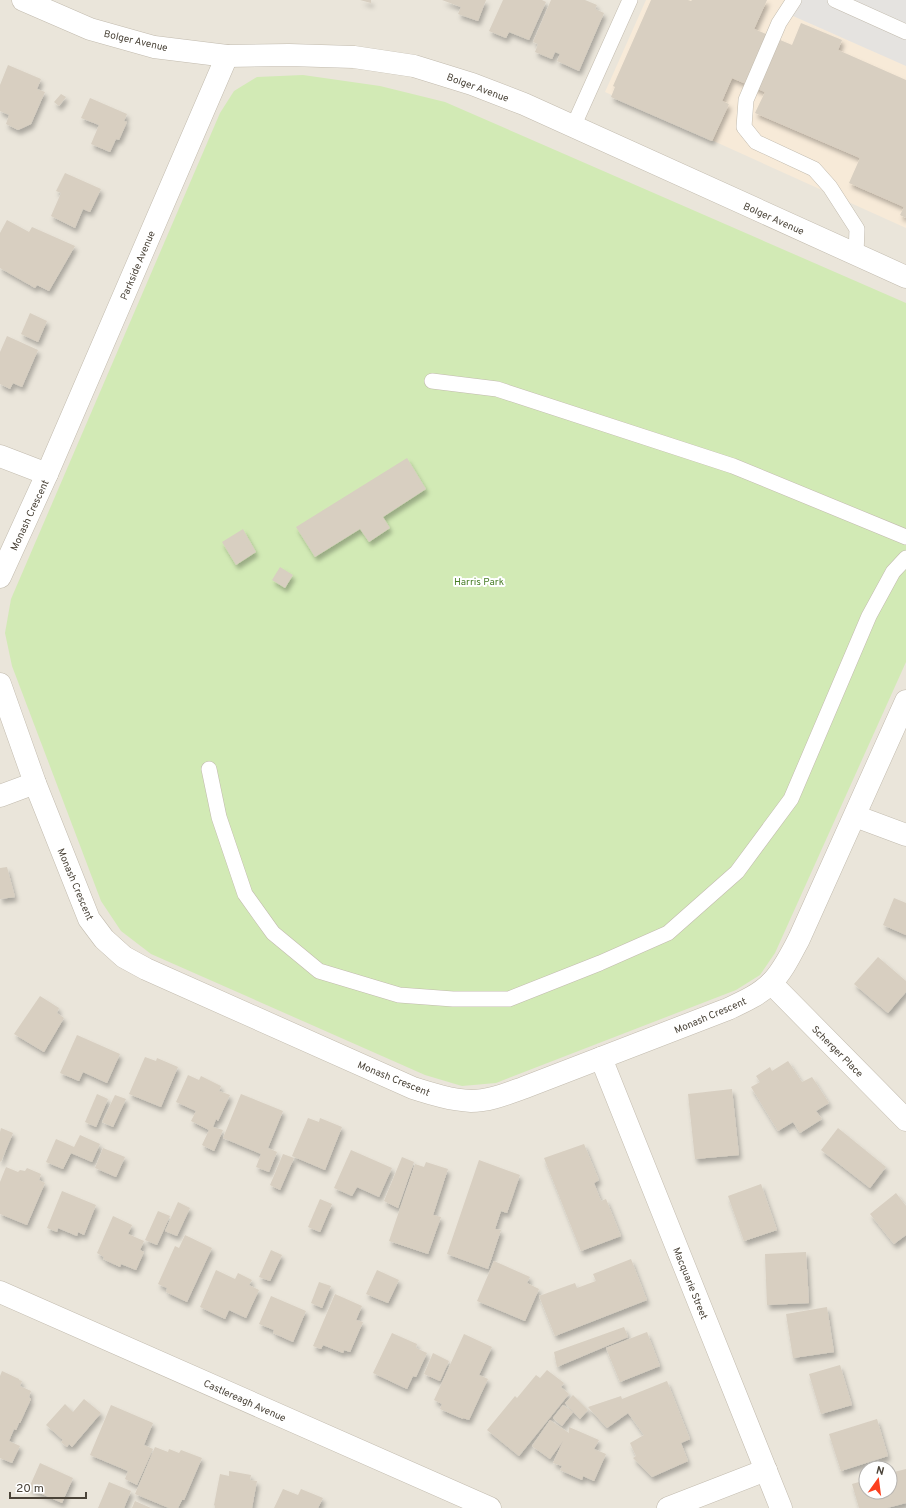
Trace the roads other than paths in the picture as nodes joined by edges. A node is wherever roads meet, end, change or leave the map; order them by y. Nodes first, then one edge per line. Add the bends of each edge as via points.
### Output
1 (23, 0) edge
2 (630, 0) edge
3 (794, 0) edge
4 (835, 0) edge
5 (906, 32) edge
6 (227, 56) junction
7 (573, 128) junction
8 (856, 254) junction
9 (906, 277) edge
10 (432, 381) dead end
11 (0, 456) edge
12 (47, 474) junction
13 (906, 537) edge
14 (906, 558) edge
15 (0, 577) edge
16 (0, 684) edge
17 (906, 701) edge
18 (209, 769) dead end
19 (35, 783) junction
20 (0, 796) edge
21 (855, 816) junction
22 (906, 835) edge
23 (771, 983) junction
24 (601, 1058) junction
25 (906, 1120) edge
26 (0, 1292) edge
27 (766, 1470) junction
28 (490, 1508) edge
29 (668, 1508) edge
30 (781, 1508) edge

1 - 6 street, Bolger Avenue via 90,29 154,47
2 - 7 lane
3 - 8 lane via 779,23 746,100 744,127 756,142 814,169 830,187 857,229
4 - 5 lane
6 - 7 street, Bolger Avenue via 354,58 414,66 524,104
6 - 12 street, Parkside Avenue
7 - 8 street, Bolger Avenue
8 - 9 street, Bolger Avenue
10 - 13 lane via 496,389 733,466
11 - 12 street
12 - 15 street, Monash Crescent
14 - 18 lane via 893,572 869,616 791,799 737,872 668,933 509,999 453,999 399,994 319,971 273,933 245,894 220,817
16 - 19 street, Monash Crescent
17 - 21 street, Monash Crescent
19 - 20 street
19 - 24 street, Monash Crescent via 90,919 104,939 124,957 146,969 413,1088 442,1097 471,1101 497,1097
21 - 22 street
21 - 23 street, Monash Crescent via 799,939 786,964
23 - 24 street, Monash Crescent via 752,997 728,1009
23 - 25 street, Scherger Place
24 - 27 street, Macquarie Street
26 - 28 street, Castlereagh Avenue
27 - 29 street
27 - 30 street, Macquarie Street

